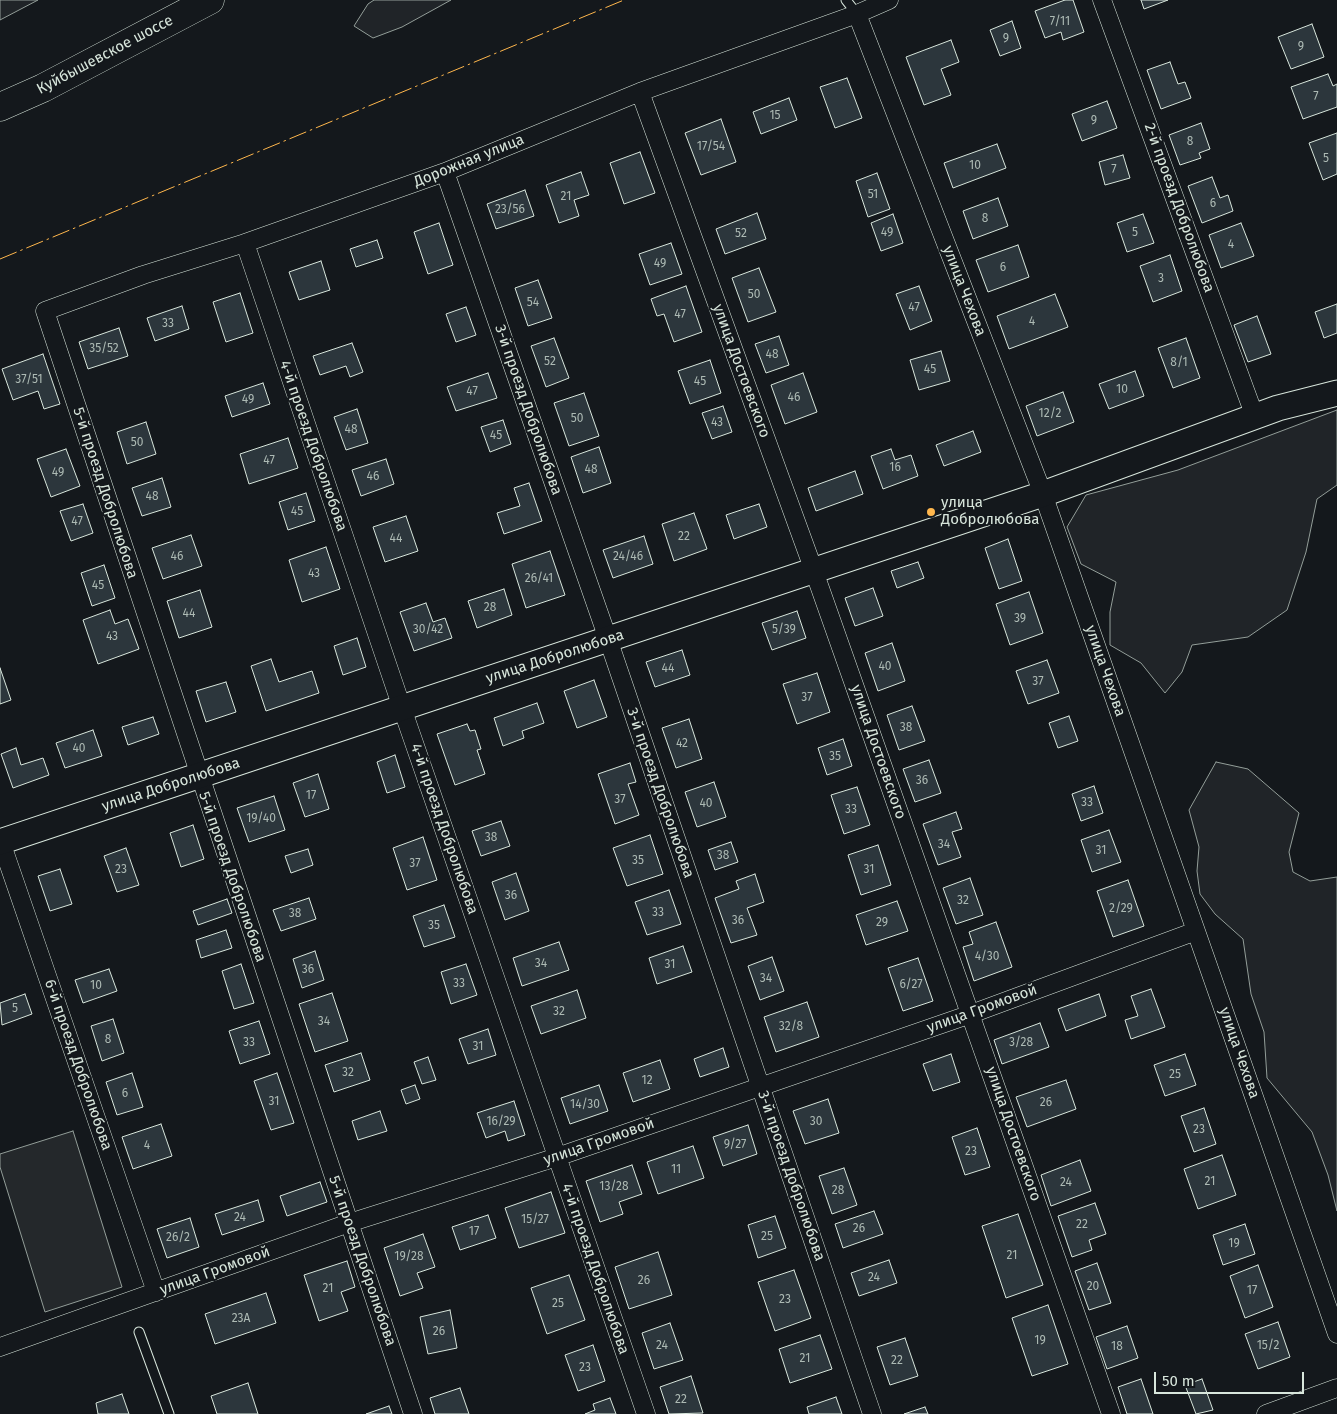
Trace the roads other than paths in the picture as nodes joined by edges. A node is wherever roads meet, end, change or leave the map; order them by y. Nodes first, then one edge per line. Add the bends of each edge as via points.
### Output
1 (210, 0) edge
2 (846, 0) edge
3 (889, 0) edge
4 (1102, 0) edge
5 (857, 14) junction
6 (640, 92) junction
7 (0, 107) edge
8 (445, 172) junction
9 (245, 243) junction
10 (45, 311) joint
11 (1337, 393) edge
12 (1255, 417) junction
13 (1043, 494) junction
14 (814, 571) junction
15 (608, 640) junction
16 (402, 708) junction
17 (198, 776) junction
18 (0, 841) edge
19 (1196, 931) junction
20 (970, 1014) junction
21 (760, 1086) junction
22 (557, 1157) junction
23 (349, 1223) junction
24 (156, 1292) junction
25 (139, 1332) dead end
26 (1337, 1334) edge
27 (0, 1347) edge
28 (1337, 1388) edge
29 (169, 1414) edge
30 (413, 1414) edge
31 (646, 1414) edge
32 (872, 1414) edge
33 (1111, 1414) edge
34 (1266, 1414) edge

1 - 7 highway, Куйбышевское шоссе via 43,88
2 - 5 lane
3 - 5 street, Дорожная улица
4 - 12 street, 2-й проезд Добролюбова
5 - 6 street, Дорожная улица
5 - 13 street, улица Чехова
6 - 8 street, Дорожная улица
6 - 14 street, улица Достоевского
8 - 9 street, Дорожная улица
8 - 15 street, 3-й проезд Добролюбова
9 - 10 street, Дорожная улица via 143,275
9 - 16 street, 4-й проезд Добролюбова
10 - 17 street, 5-й проезд Добролюбова
11 - 12 street, улица Добролюбова
12 - 13 street, улица Добролюбова
13 - 14 street, улица Добролюбова
13 - 19 street, улица Чехова
14 - 15 street, улица Добролюбова
14 - 20 street, улица Достоевского
15 - 16 street, улица Добролюбова
15 - 21 street, 3-й проезд Добролюбова
16 - 17 street, улица Добролюбова
16 - 22 street, 4-й проезд Добролюбова
17 - 18 street, улица Добролюбова
17 - 23 street, 5-й проезд Добролюбова
18 - 24 street, 6-й проезд Добролюбова
19 - 20 street, улица Громовой
19 - 26 street, улица Чехова
20 - 21 street, улица Громовой
20 - 33 street, улица Достоевского
21 - 22 street, улица Громовой
21 - 32 street, 3-й проезд Добролюбова
22 - 23 street, улица Громовой
22 - 31 street, 4-й проезд Добролюбова
23 - 24 street, улица Громовой
23 - 30 street, 5-й проезд Добролюбова
24 - 27 street, улица Громовой
25 - 29 lane
28 - 34 street

